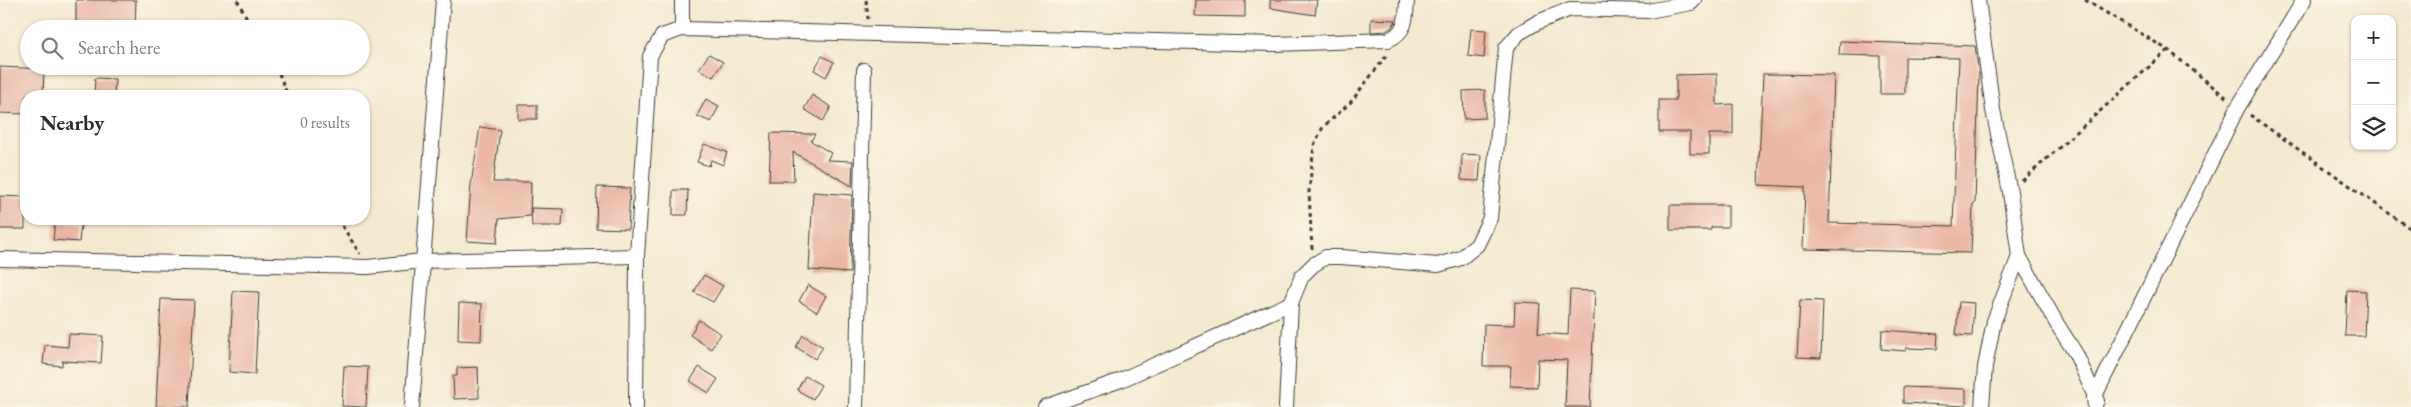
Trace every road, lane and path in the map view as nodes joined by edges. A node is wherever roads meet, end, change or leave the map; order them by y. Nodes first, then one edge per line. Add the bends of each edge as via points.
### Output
1 (237, 0) edge
2 (443, 0) edge
3 (682, 0) edge
4 (866, 0) edge
5 (1407, 0) edge
6 (1694, 0) edge
7 (1978, 0) edge
8 (2085, 0) edge
9 (2304, 0) edge
10 (248, 20) edge
11 (682, 29) junction
12 (868, 32) junction
13 (1399, 35) junction
14 (2168, 50) junction
15 (864, 70) dead end
16 (280, 75) edge
17 (286, 90) edge
18 (2238, 107) junction
19 (2010, 192) junction
20 (342, 225) edge
21 (2411, 229) edge
22 (637, 256) junction
23 (2019, 256) junction
24 (0, 259) edge
25 (422, 261) junction
26 (1313, 265) junction
27 (368, 267) junction
28 (1291, 303) junction
29 (2097, 404) edge
30 (412, 407) edge
31 (636, 407) edge
32 (856, 407) edge
33 (1045, 407) edge
34 (1286, 407) edge
35 (1982, 407) edge

1 - 10 path
2 - 25 street
3 - 11 street
4 - 12 path
5 - 13 street via 1405,26
6 - 26 street via 1648,11 1570,9 1519,33 1506,48 1490,218 1477,245 1461,258 1438,265 1326,257
7 - 19 street via 1993,110
8 - 14 path
9 - 18 street
11 - 12 street
11 - 22 street via 662,36 650,56
12 - 13 street via 1274,44 1388,40
13 - 26 path via 1350,103 1323,127 1314,145 1309,192
14 - 18 path
14 - 19 path
15 - 32 street
16 - 17 path
18 - 21 path
18 - 29 street
19 - 23 street
20 - 27 path
22 - 25 street
22 - 31 street
23 - 29 street via 2076,354
23 - 35 street via 1994,321 1985,367
24 - 27 street
25 - 27 street
25 - 30 street
26 - 28 street via 1302,276
28 - 33 street via 1121,380
28 - 34 street

